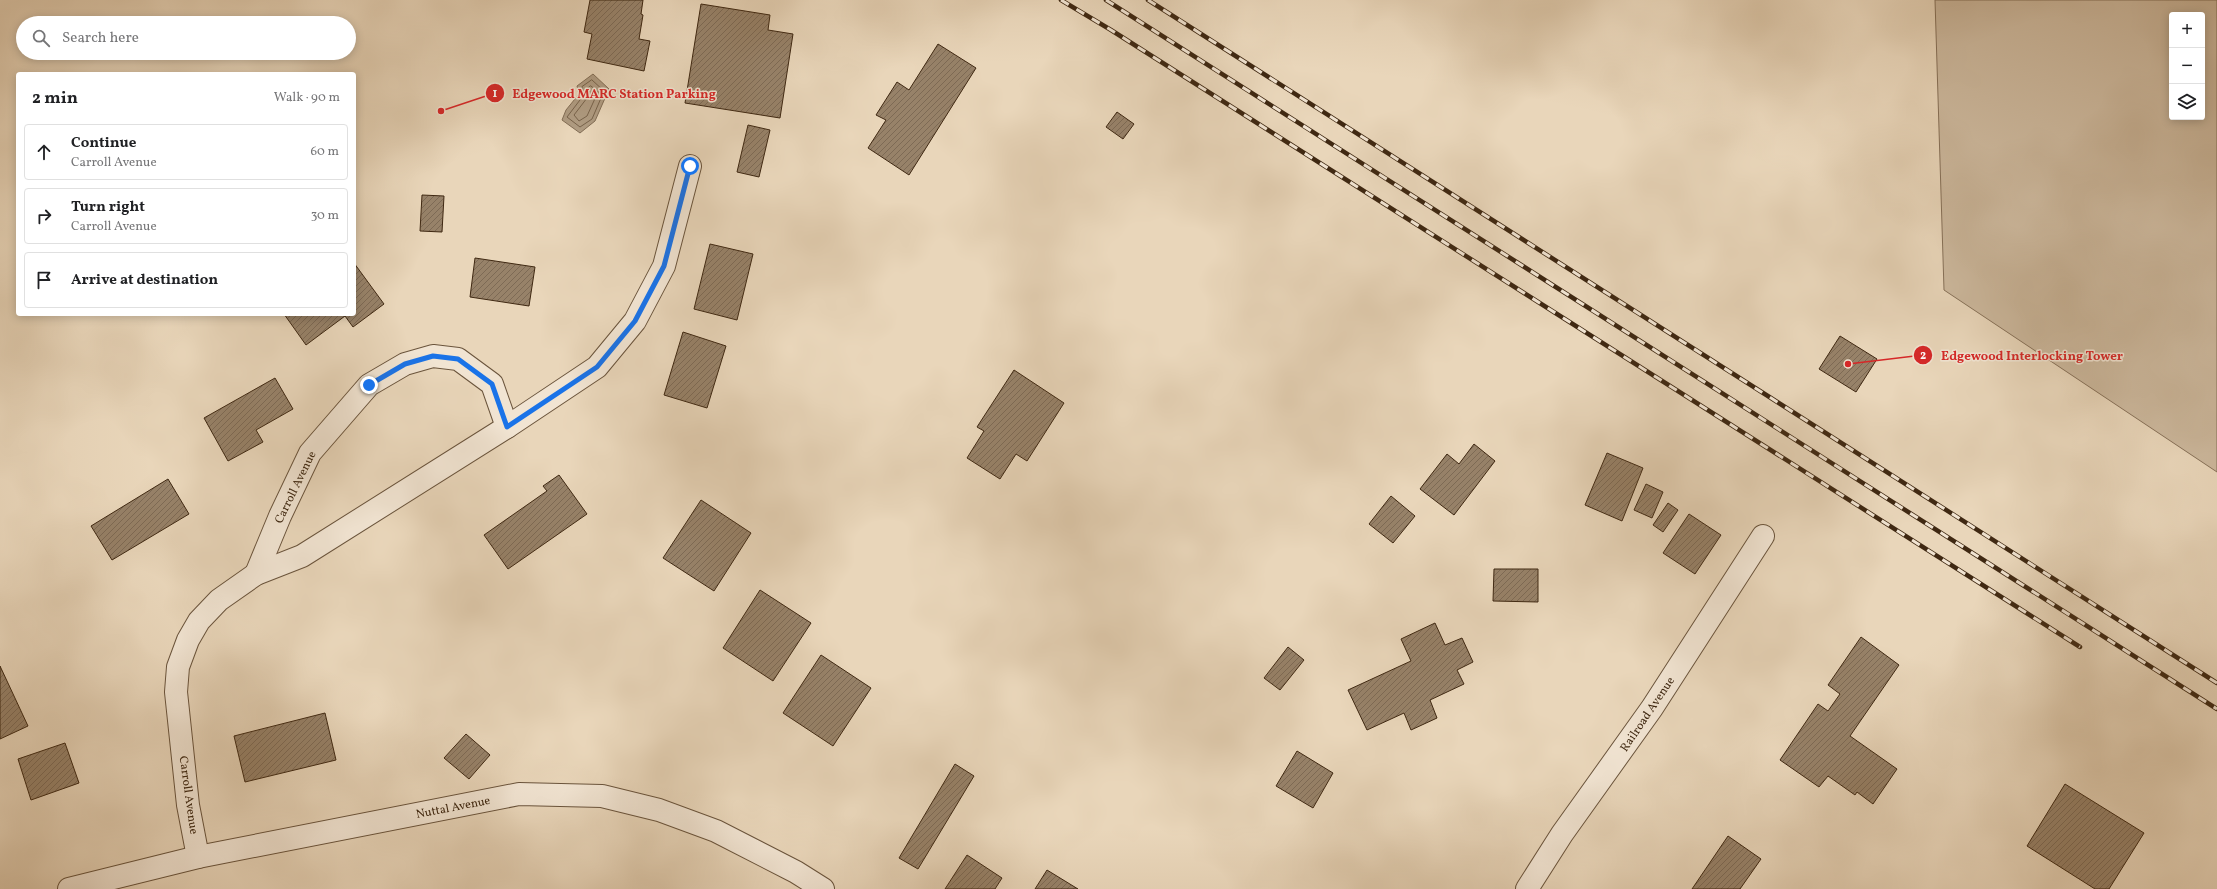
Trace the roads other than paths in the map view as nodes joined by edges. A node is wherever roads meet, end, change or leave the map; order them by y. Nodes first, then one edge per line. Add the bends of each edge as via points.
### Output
1 (690, 166) dead end
2 (507, 427) junction
3 (1763, 536) dead end
4 (256, 574) junction
5 (198, 857) junction
6 (69, 889) edge
7 (824, 889) edge
8 (1528, 889) edge

1 - 2 street, Carroll Avenue via 664,266 635,321 597,367
2 - 4 street, Carroll Avenue via 302,556
2 - 4 street, Carroll Avenue via 492,384 458,359 433,356 405,364 369,385 310,453
3 - 8 street, Railroad Avenue via 1652,708 1562,834
4 - 5 street, Carroll Avenue via 219,600 199,621 188,640 178,667 176,692 188,805
5 - 6 street, Nuttal Avenue
5 - 7 street, Nuttal Avenue via 520,794 602,796 659,810 716,831

